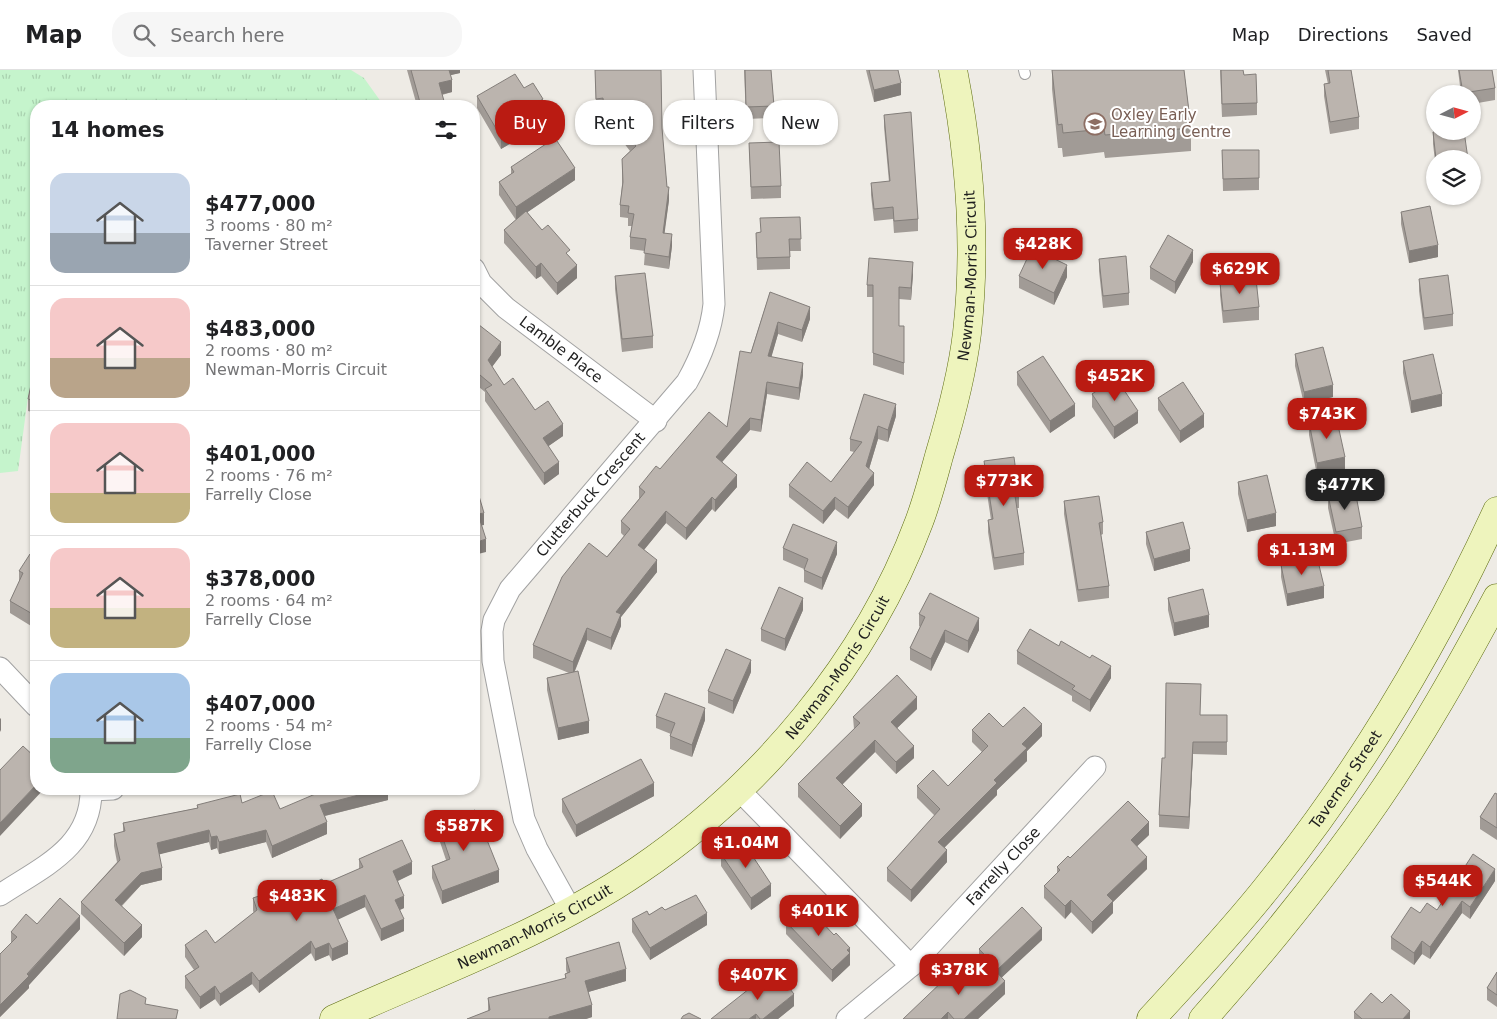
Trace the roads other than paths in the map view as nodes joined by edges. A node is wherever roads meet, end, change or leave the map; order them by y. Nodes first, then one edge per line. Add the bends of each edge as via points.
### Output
1 (704, 70) edge
2 (954, 70) edge
3 (480, 281) edge
4 (656, 421) junction
5 (1497, 511) edge
6 (1497, 598) edge
7 (0, 668) edge
8 (30, 700) edge
9 (1095, 767) dead end
10 (738, 789) junction
11 (90, 795) edge
12 (0, 895) edge
13 (572, 912) junction
14 (911, 966) junction
15 (334, 1019) edge
16 (848, 1019) edge
17 (1151, 1019) edge
18 (1203, 1019) edge

1 - 4 street, Clutterbuck Crescent via 713,320 704,352 688,382
2 - 10 street, Newman-Morris Circuit via 965,132 971,205 967,332 949,423 920,522 889,588 846,662 790,734
3 - 4 street, Lamble Place via 506,308
4 - 13 street, Clutterbuck Crescent via 510,589 498,609 492,632 493,661 524,818 537,849
5 - 17 street, Taverner Street via 1465,580 1408,684 1343,785 1270,884
6 - 18 street via 1446,691 1378,799 1262,953
7 - 8 street
9 - 14 street, Farrelly Close
10 - 13 street, Newman-Morris Circuit via 681,839
10 - 14 street
11 - 12 street via 89,812 81,834 65,852
13 - 15 street, Newman-Morris Circuit via 504,946
14 - 16 street, Farrelly Close

